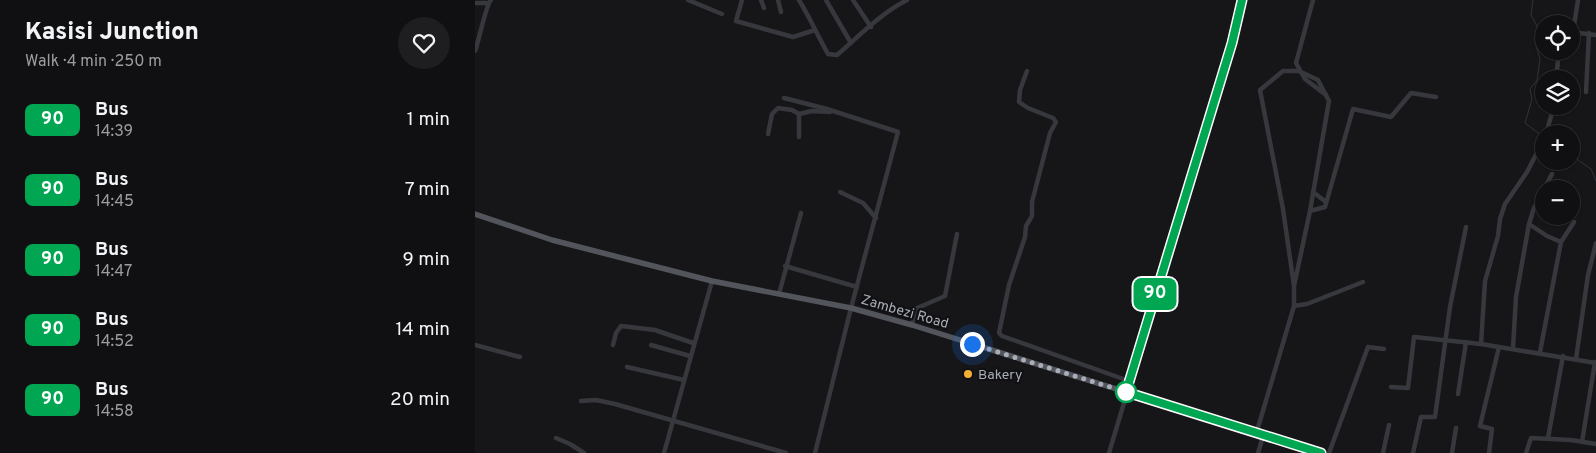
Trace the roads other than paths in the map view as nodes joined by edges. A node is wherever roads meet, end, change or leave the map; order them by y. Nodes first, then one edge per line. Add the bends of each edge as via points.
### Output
1 (688, 0) edge
2 (743, 0) edge
3 (761, 0) edge
4 (778, 0) edge
5 (799, 0) edge
6 (826, 0) edge
7 (853, 0) edge
8 (894, 0) edge
9 (907, 0) edge
10 (1242, 0) edge
11 (1313, 0) edge
12 (1578, 0) edge
13 (489, 2) edge
14 (475, 3) edge
15 (897, 5) junction
16 (764, 8) dead end
17 (781, 12) dead end
18 (722, 14) dead end
19 (1575, 15) edge
20 (871, 27) junction
21 (815, 30) junction
22 (1580, 32) edge
23 (1589, 33) junction
24 (1596, 35) edge
25 (851, 43) junction
26 (475, 52) edge
27 (1027, 71) dead end
28 (1299, 71) junction
29 (1586, 92) dead end
30 (1326, 95) junction
31 (1436, 96) dead end
32 (784, 98) dead end
33 (831, 112) junction
34 (799, 114) junction
35 (768, 134) dead end
36 (799, 137) dead end
37 (1535, 157) edge
38 (1552, 174) dead end
39 (840, 192) dead end
40 (1313, 192) junction
41 (1326, 202) junction
42 (1310, 211) junction
43 (801, 213) dead end
44 (475, 214) edge
45 (876, 218) junction
46 (1529, 224) junction
47 (1572, 225) edge
48 (1466, 227) dead end
49 (957, 234) dead end
50 (1561, 242) junction
51 (1596, 243) edge
52 (785, 266) junction
53 (711, 281) junction
54 (1363, 282) dead end
55 (1294, 286) junction
56 (857, 288) junction
57 (779, 294) junction
58 (1293, 306) junction
59 (851, 308) junction
60 (912, 325) junction
61 (1447, 340) junction
62 (1466, 342) junction
63 (693, 343) junction
64 (1481, 344) junction
65 (475, 345) edge
66 (613, 345) dead end
67 (651, 346) dead end
68 (1499, 347) junction
69 (1513, 348) junction
70 (1384, 349) dead end
71 (1539, 352) junction
72 (690, 356) junction
73 (1563, 356) junction
74 (520, 357) dead end
75 (1576, 359) junction
76 (1595, 362) edge
77 (627, 367) dead end
78 (684, 380) junction
79 (1129, 380) junction
80 (1391, 388) dead end
81 (1126, 392) junction
82 (1459, 394) dead end
83 (581, 401) dead end
84 (673, 420) junction
85 (1389, 425) dead end
86 (1456, 428) dead end
87 (1257, 432) junction
88 (1264, 434) junction
89 (555, 438) dead end
90 (1548, 438) junction
91 (1582, 442) junction
92 (1596, 444) edge
93 (584, 453) edge
94 (664, 453) edge
95 (786, 453) edge
96 (815, 453) edge
97 (1109, 453) edge
98 (1258, 453) edge
99 (1321, 453) edge
100 (1329, 453) edge
101 (1383, 453) edge
102 (1413, 453) edge
103 (1452, 453) edge
104 (1489, 453) edge
105 (1526, 453) edge

1 - 18 street
2 - 21 street via 736,21 793,37
3 - 16 street
4 - 17 street
5 - 21 street
6 - 25 street
7 - 20 street
8 - 15 street
9 - 15 street
10 - 79 street via 1210,119
11 - 28 street via 1295,63
12 - 19 street
13 - 14 street
13 - 26 street
15 - 20 street
20 - 25 street
21 - 25 street via 831,56
22 - 23 street
23 - 24 street
23 - 29 street
27 - 79 street via 1019,102 1056,122 1050,133 1032,202 1032,216 1026,226 1009,285 999,332 1047,354
28 - 30 street
28 - 30 street via 1318,80
28 - 55 street via 1283,70 1260,90
30 - 40 street via 1328,109
31 - 41 street via 1411,93 1391,117 1353,109
32 - 33 street
33 - 34 street
33 - 45 street via 898,132
34 - 35 street via 782,108 775,110 769,120
34 - 36 street
37 - 64 street via 1505,204 1500,219 1485,281
38 - 46 street via 1533,208
39 - 45 street via 863,203
40 - 41 street
40 - 42 street
41 - 42 street via 1325,208
42 - 55 street
43 - 52 street
44 - 53 main road, Zambezi Road via 552,240
45 - 56 street
46 - 50 street
46 - 69 street via 1516,297
47 - 50 street
48 - 61 street
49 - 60 street via 945,296 915,309
50 - 71 street
51 - 75 street
52 - 56 street
52 - 57 street
53 - 57 main road, Zambezi Road
53 - 63 street
54 - 58 street via 1307,304
55 - 58 street
56 - 59 street
57 - 59 main road, Zambezi Road
58 - 87 street
59 - 60 main road, Zambezi Road
59 - 96 street
60 - 81 main road, Zambezi Road
61 - 62 street
61 - 80 street via 1414,337 1408,388
61 - 102 street via 1435,417 1421,417
62 - 64 street
62 - 82 street
63 - 66 street via 655,330 621,326
63 - 72 street
64 - 68 street
65 - 74 street
67 - 72 street
68 - 69 street
68 - 104 street via 1480,426 1493,429
69 - 71 street
70 - 100 street via 1368,347
71 - 73 street
72 - 78 street
73 - 75 street
73 - 90 street
75 - 76 street
76 - 91 street
77 - 78 street
78 - 84 street
79 - 81 street
81 - 87 main road, Zambezi Road
81 - 97 street
83 - 84 street via 596,400
84 - 94 street
84 - 95 street via 681,425
85 - 101 street
86 - 103 street
87 - 88 main road, Zambezi Road
88 - 98 street
88 - 99 main road, Zambezi Road
89 - 93 street
90 - 91 street
90 - 105 street via 1531,438
91 - 92 street

